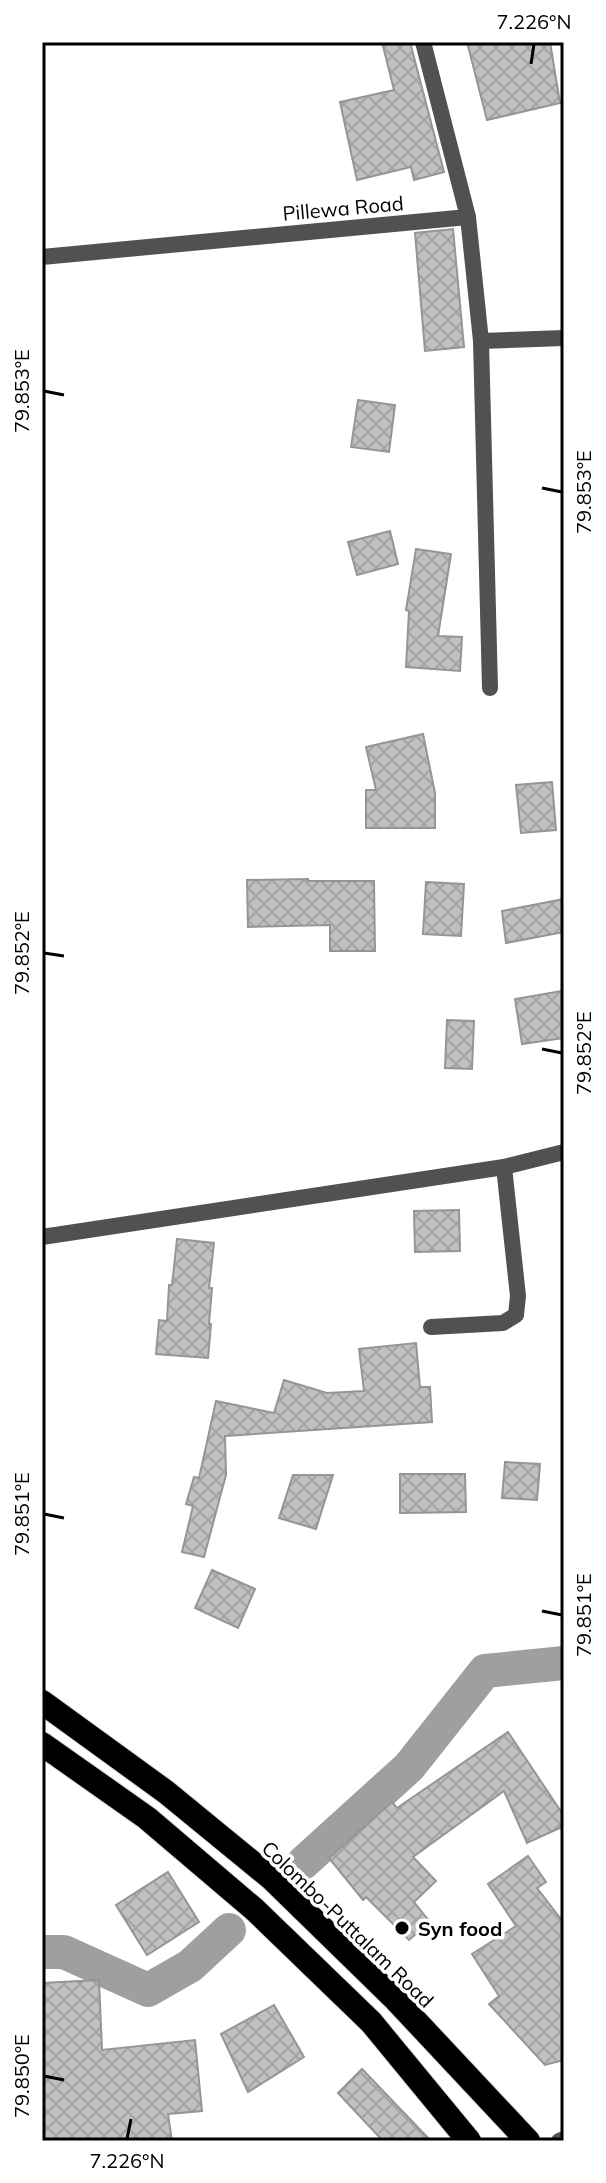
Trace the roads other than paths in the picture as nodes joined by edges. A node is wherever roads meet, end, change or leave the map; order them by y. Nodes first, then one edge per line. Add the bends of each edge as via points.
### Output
1 (423, 42) edge
2 (468, 217) junction
3 (42, 257) edge
4 (564, 338) edge
5 (481, 341) junction
6 (490, 688) dead end
7 (564, 1152) edge
8 (504, 1167) junction
9 (42, 1237) edge
10 (431, 1327) dead end
11 (42, 1702) edge
12 (42, 1744) edge
13 (469, 2141) edge
14 (528, 2141) edge

1 - 2 street
2 - 3 street, Pillewa Road
2 - 5 street
4 - 5 street
5 - 6 street
7 - 8 street
8 - 9 street
8 - 10 street via 516,1315 503,1323
11 - 14 highway, Colombo-Puttalam Road via 166,1792 271,1878 396,2000
12 - 13 highway via 147,1818 254,1909 371,2022

